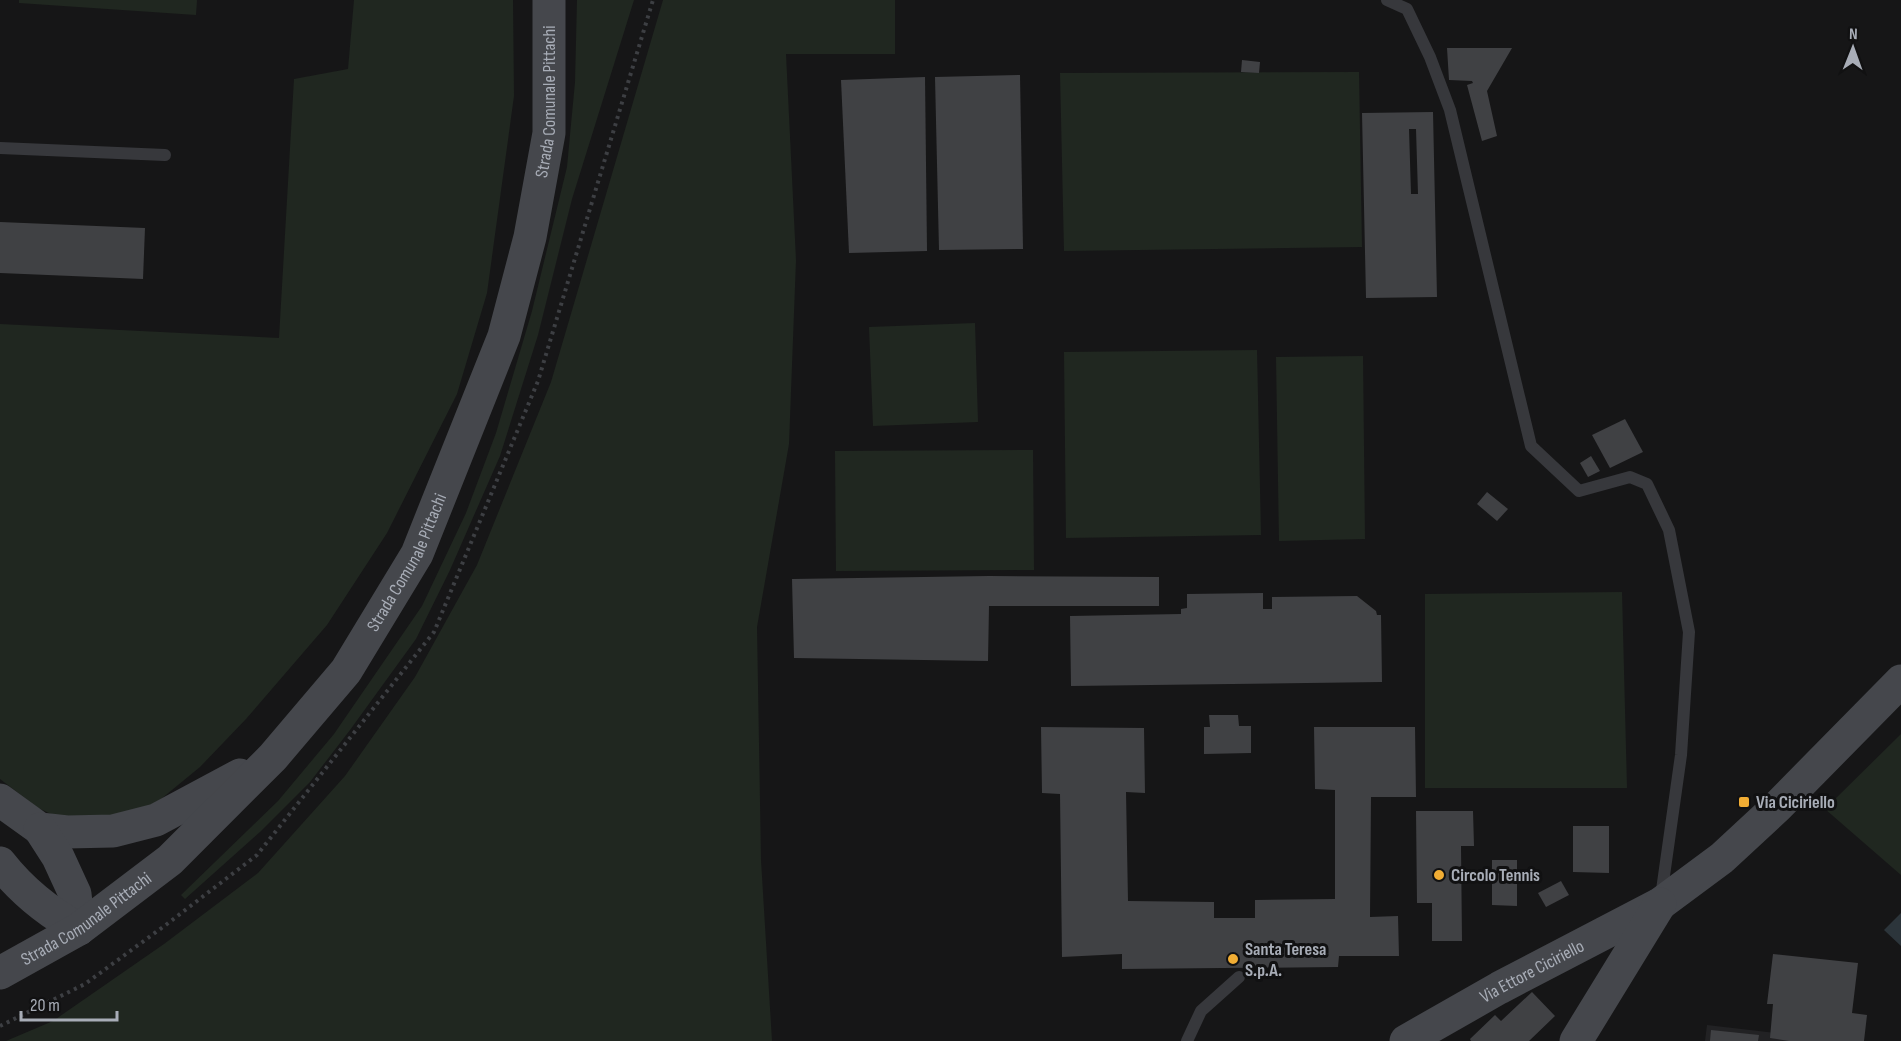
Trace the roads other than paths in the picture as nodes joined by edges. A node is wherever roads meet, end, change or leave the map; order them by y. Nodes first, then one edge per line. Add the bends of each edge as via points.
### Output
1 (549, 0) edge
2 (1387, 0) edge
3 (0, 148) edge
4 (165, 155) dead end
5 (1901, 681) edge
6 (273, 757) junction
7 (0, 800) edge
8 (39, 829) junction
9 (0, 863) edge
10 (1660, 904) junction
11 (79, 929) junction
12 (0, 973) edge
13 (1239, 977) dead end
14 (1186, 1041) edge
15 (1406, 1041) edge
16 (1576, 1041) edge

1 - 6 street, Strada Comunale Pittachi via 549,133 530,237 504,336 417,555 346,670
2 - 10 lane via 1407,9 1450,110 1531,446 1579,491 1630,477 1647,484 1669,530 1689,632 1681,755
3 - 4 lane
5 - 10 street, Via Ettore Ciciriello via 1722,858
6 - 8 street via 156,820 113,831
6 - 11 street, Strada Comunale Pittachi via 170,860
7 - 8 street
8 - 11 street via 58,857 75,894
9 - 11 street via 26,892
10 - 15 street, Via Ettore Ciciriello via 1499,988 1446,1024
10 - 16 street, Via Ettore Ciciriello
11 - 12 street, Strada Comunale Pittachi
13 - 14 lane via 1201,1011

